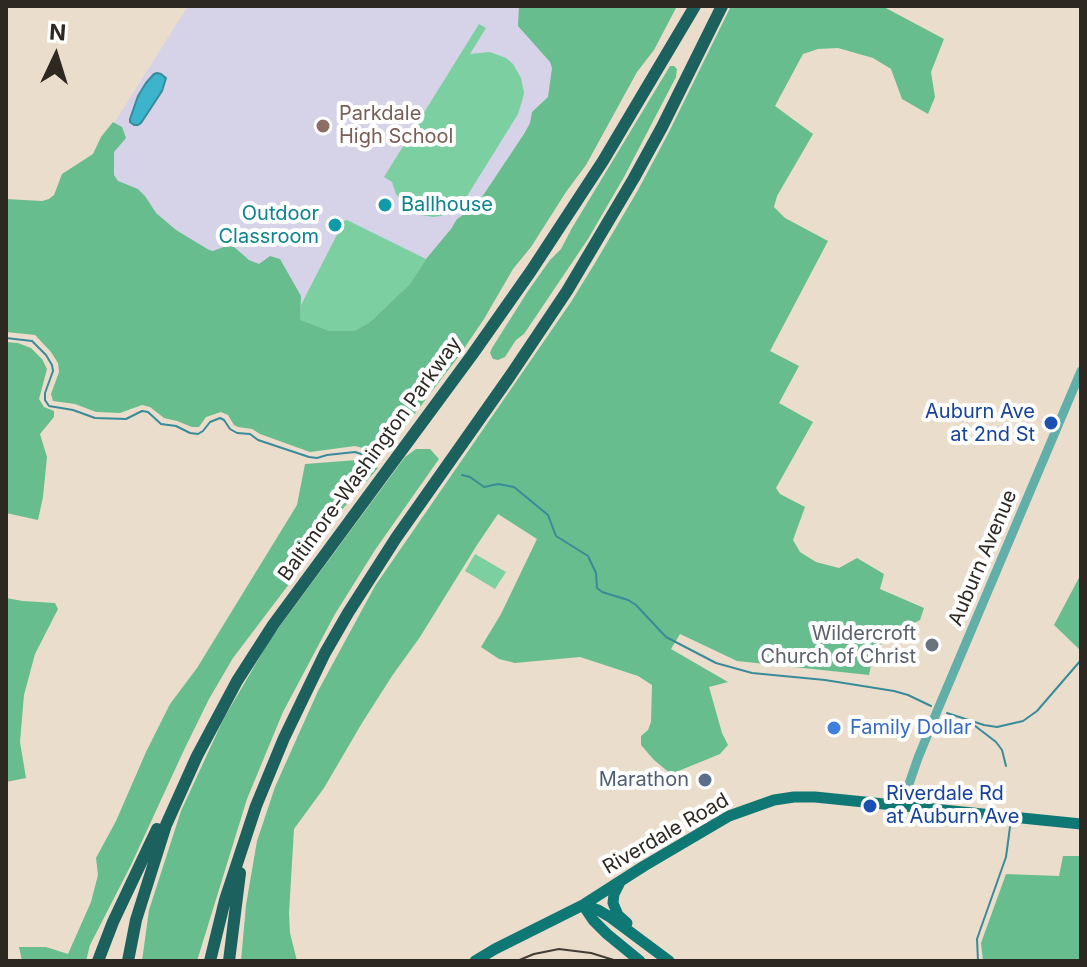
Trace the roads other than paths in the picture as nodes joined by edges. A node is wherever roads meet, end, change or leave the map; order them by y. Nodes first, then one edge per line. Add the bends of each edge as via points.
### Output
1 (695, 6) edge
2 (722, 6) edge
3 (1081, 371) edge
4 (197, 756) junction
5 (902, 804) junction
6 (256, 806) junction
7 (1081, 824) edge
8 (621, 880) junction
9 (583, 905) junction
10 (667, 960) edge
11 (98, 961) edge
12 (128, 961) edge
13 (210, 961) edge
14 (229, 961) edge
15 (475, 961) edge
16 (640, 961) edge

1 - 4 highway, Baltimore-Washington Parkway via 569,214 273,625
2 - 6 highway via 648,153 567,291 348,613 304,695
3 - 5 street, Auburn Avenue
4 - 11 highway via 128,889
4 - 12 highway, Baltimore-Washington Parkway via 159,844
5 - 7 main road, Riverdale Road
5 - 8 main road, Riverdale Road via 815,797 774,800 725,818
6 - 13 highway
6 - 14 highway via 239,877
8 - 9 main road, Riverdale Road
8 - 10 main road via 613,903 618,915
9 - 10 main road via 610,917
9 - 15 main road, Riverdale Road
9 - 16 main road

